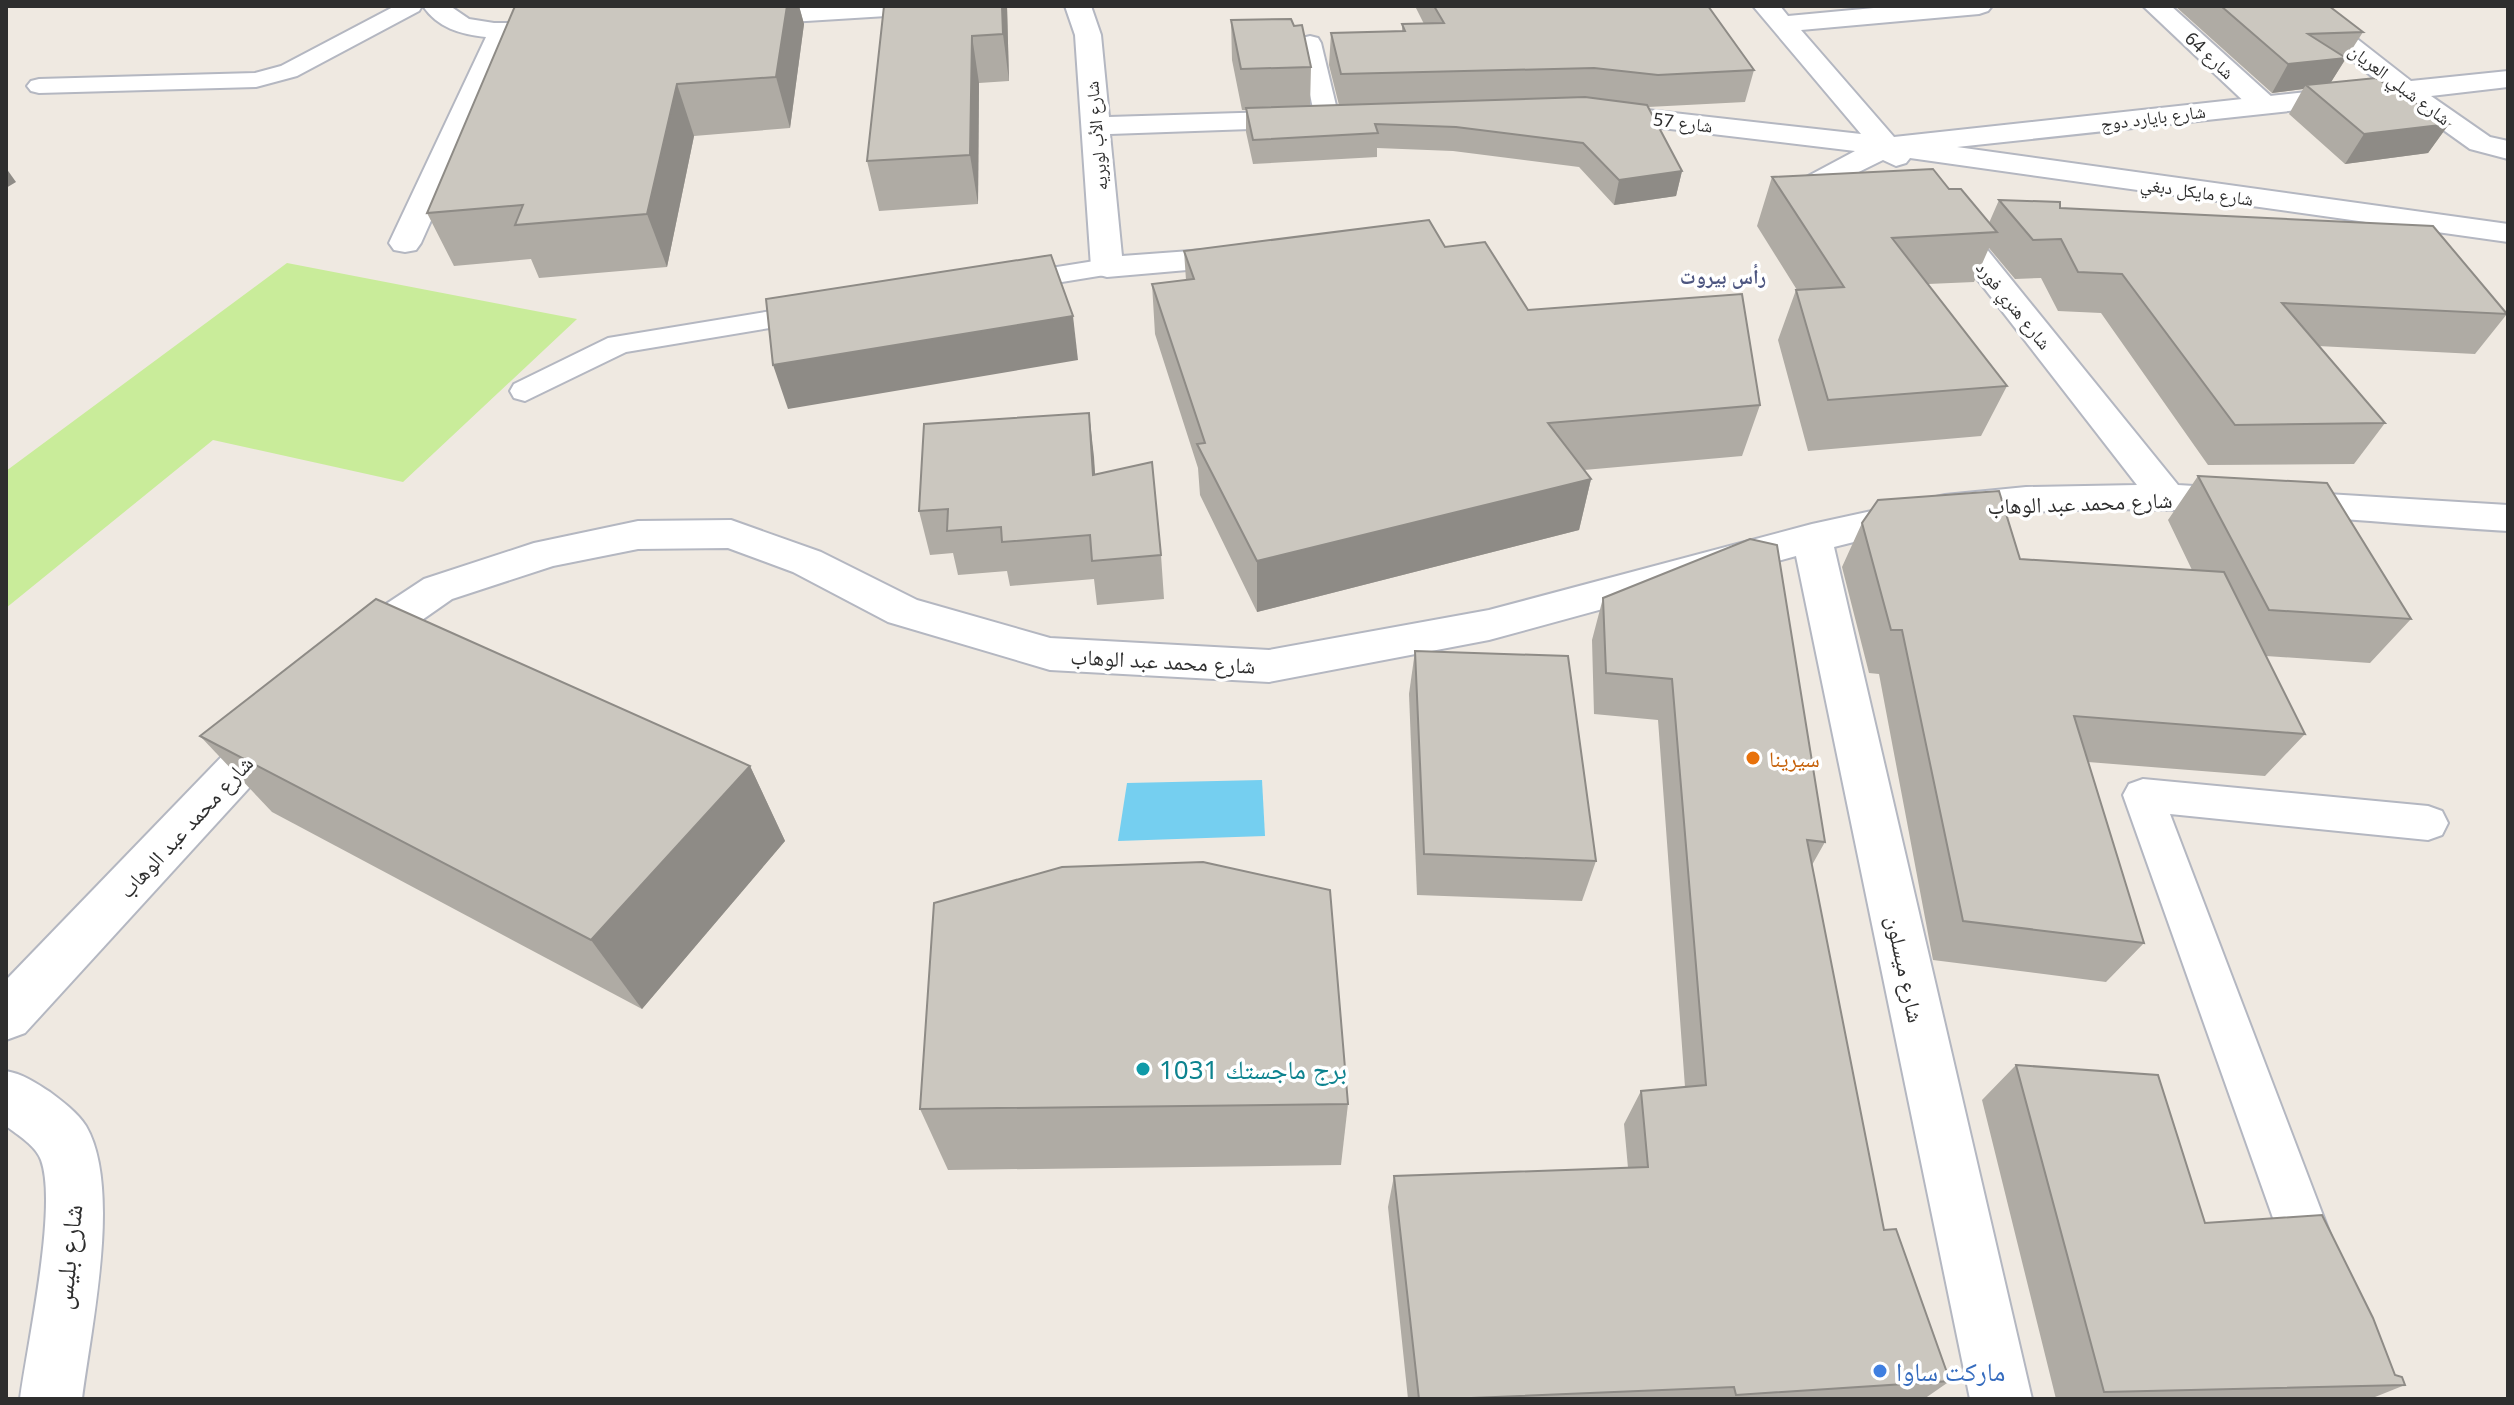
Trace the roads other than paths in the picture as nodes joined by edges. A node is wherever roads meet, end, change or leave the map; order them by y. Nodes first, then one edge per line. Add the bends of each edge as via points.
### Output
1 (411, 6) edge
2 (436, 6) edge
3 (919, 6) edge
4 (1078, 6) edge
5 (1979, 6) edge
6 (2156, 6) edge
7 (2299, 6) edge
8 (1774, 15) edge
9 (716, 19) edge
10 (594, 26) edge
11 (502, 31) junction
12 (1310, 43) dead end
13 (2508, 79) edge
14 (39, 86) dead end
15 (2404, 89) junction
16 (2263, 104) junction
17 (1581, 112) edge
18 (1357, 117) edge
19 (1327, 118) junction
20 (2097, 124) junction
21 (1095, 126) junction
22 (1887, 146) junction
23 (2508, 150) edge
24 (2099, 178) junction
25 (1808, 188) edge
26 (2508, 233) edge
27 (405, 243) dead end
28 (1280, 254) edge
29 (1107, 267) junction
30 (981, 287) edge
31 (855, 307) edge
32 (525, 391) dead end
33 (2167, 497) junction
34 (2508, 518) edge
35 (1812, 538) junction
36 (2428, 823) dead end
37 (6, 1016) edge
38 (6, 1097) edge
39 (2328, 1296) edge
40 (51, 1399) edge
41 (2001, 1399) edge

1 - 14 lane via 289,71 256,80
2 - 11 street via 469,27
3 - 9 street
4 - 21 street, شارع الأب لوبريه via 1088,35
5 - 8 street
6 - 16 street, شارع 64
7 - 15 street, شارع شبلي العريان
8 - 22 street, شارع هنري فورد
10 - 11 street
11 - 27 street
12 - 19 lane
13 - 15 street, شارع بايارد دوج
15 - 16 street, شارع بايارد دوج
15 - 23 street, شارع شبلي العريان via 2480,143
16 - 20 street, شارع بايارد دوج
17 - 22 street, شارع 57
18 - 19 street
19 - 21 street
20 - 22 street, شارع بايارد دوج
20 - 24 street via 2081,152
21 - 29 street, شارع الأب لوبريه
22 - 24 street, شارع مايكل دبغي
22 - 25 street, شارع بايارد دوج
22 - 33 street, شارع هنري فورد
24 - 26 street, شارع مايكل دبغي
28 - 29 street
29 - 30 lane
31 - 32 lane via 618,344
33 - 34 street, شارع محمد عبد الوهاب
33 - 35 street, شارع محمد عبد الوهاب via 1945,508
35 - 37 street, شارع محمد عبد الوهاب via 1489,625 1269,666 1050,654 903,611 807,562 731,534 638,535 548,553 438,589 359,641
35 - 41 street, شارع ميسلون
36 - 39 lane via 2143,795
38 - 40 street, شارع بليس via 42,1119 65,1143 74,1179 75,1219

